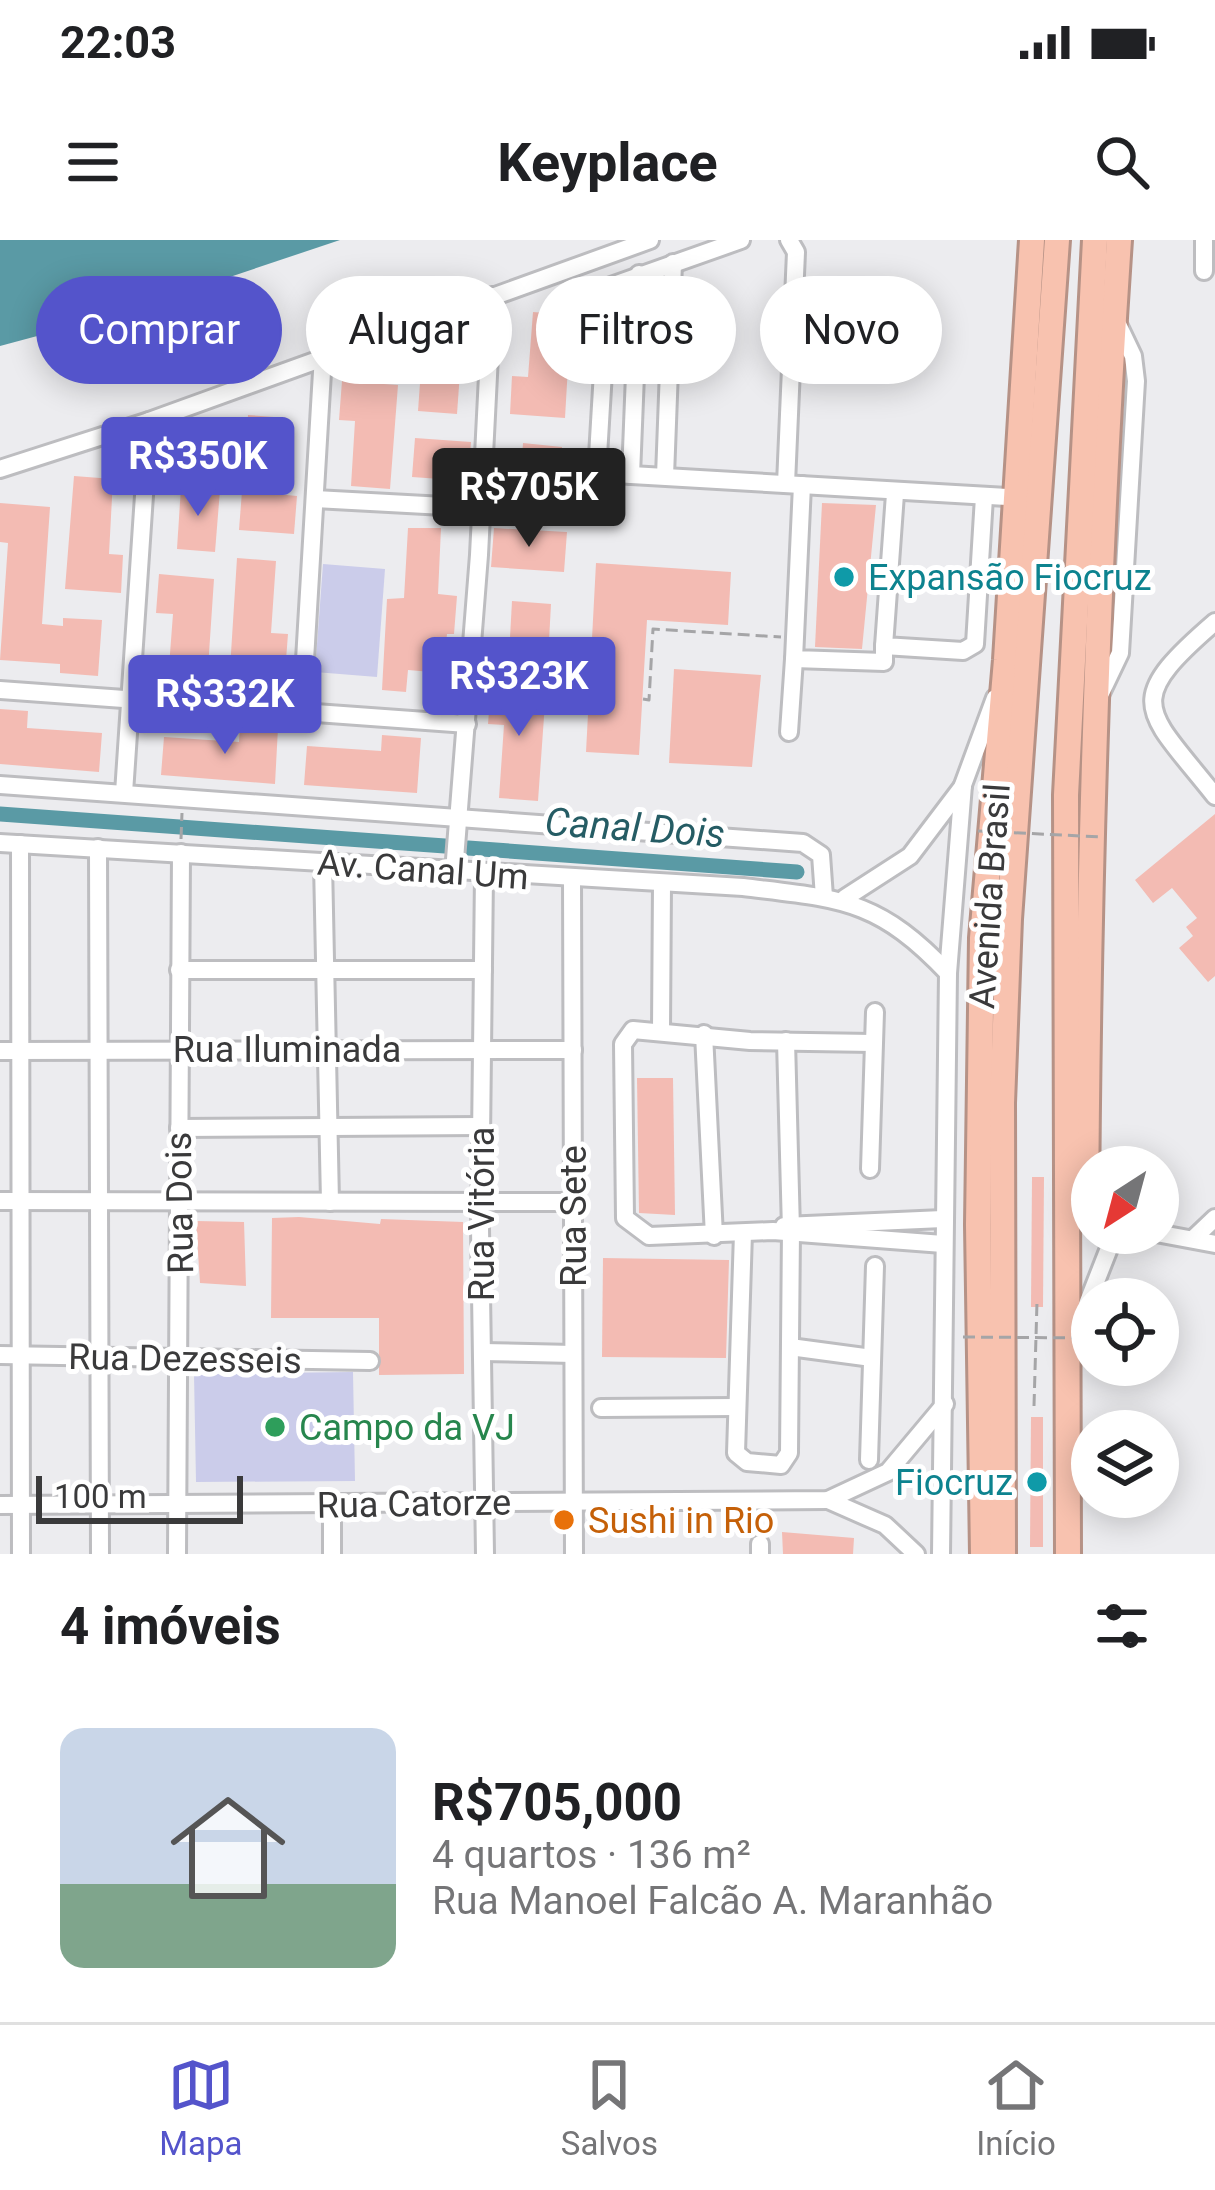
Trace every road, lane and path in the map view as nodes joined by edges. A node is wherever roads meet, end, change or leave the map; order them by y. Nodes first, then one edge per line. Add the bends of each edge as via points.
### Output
1 (650, 240) edge
2 (741, 240) edge
3 (790, 240) edge
4 (1032, 240) edge
5 (1057, 240) edge
6 (1095, 240) edge
7 (1119, 240) edge
8 (1204, 240) edge
9 (673, 263) junction
10 (1204, 271) dead end
11 (639, 274) junction
12 (512, 289) edge
13 (306, 361) edge
14 (321, 384) edge
15 (488, 384) edge
16 (149, 421) junction
17 (1020, 434) junction
18 (0, 469) edge
19 (631, 476) junction
20 (665, 476) junction
21 (794, 484) junction
22 (895, 494) junction
23 (1007, 496) junction
24 (984, 497) junction
25 (315, 499) junction
26 (482, 508) junction
27 (1011, 560) junction
28 (1215, 622) edge
29 (795, 638) junction
30 (884, 646) junction
31 (794, 659) junction
32 (1006, 660) junction
33 (0, 690) edge
34 (643, 699) dead end
35 (134, 700) junction
36 (302, 711) junction
37 (467, 724) junction
38 (789, 732) dead end
39 (0, 784) edge
40 (963, 785) junction
41 (124, 794) junction
42 (1215, 796) edge
43 (460, 815) junction
44 (182, 816) dead end
45 (977, 831) dead end
46 (1103, 837) dead end
47 (0, 843) edge
48 (20, 844) junction
49 (181, 846) junction
50 (98, 848) junction
51 (323, 863) junction
52 (454, 872) junction
53 (484, 874) junction
54 (572, 878) junction
55 (662, 884) junction
56 (824, 897) junction
57 (844, 898) junction
58 (0, 956) edge
59 (20, 956) junction
60 (326, 969) junction
61 (179, 970) junction
62 (483, 970) junction
63 (948, 973) junction
64 (875, 1012) dead end
65 (661, 1030) junction
66 (704, 1034) junction
67 (786, 1041) junction
68 (873, 1043) junction
69 (482, 1047) junction
70 (177, 1049) junction
71 (98, 1050) junction
72 (328, 1050) junction
73 (573, 1050) junction
74 (20, 1051) junction
75 (0, 1052) edge
76 (1003, 1103) junction
77 (329, 1125) junction
78 (481, 1126) junction
79 (179, 1127) junction
80 (9, 1130) edge
81 (1090, 1146) edge
82 (869, 1169) dead end
83 (480, 1199) junction
84 (179, 1200) junction
85 (0, 1201) edge
86 (20, 1201) junction
87 (98, 1202) junction
88 (331, 1202) junction
89 (574, 1202) junction
90 (1215, 1218) edge
91 (944, 1219) junction
92 (978, 1225) junction
93 (791, 1230) junction
94 (742, 1234) junction
95 (714, 1235) junction
96 (1179, 1236) edge
97 (1195, 1238) junction
98 (943, 1244) junction
99 (1215, 1244) edge
100 (875, 1266) dead end
101 (0, 1282) edge
102 (21, 1282) junction
103 (1037, 1302) dead end
104 (1034, 1336) junction
105 (963, 1337) dead end
106 (1071, 1340) edge
107 (790, 1347) junction
108 (482, 1352) junction
109 (22, 1354) junction
110 (573, 1354) junction
111 (0, 1355) edge
112 (98, 1356) junction
113 (182, 1357) junction
114 (872, 1358) junction
115 (370, 1361) dead end
116 (1088, 1386) edge
117 (945, 1404) junction
118 (1034, 1406) dead end
119 (735, 1407) junction
120 (601, 1408) dead end
121 (0, 1426) edge
122 (21, 1426) junction
123 (869, 1460) dead end
124 (829, 1500) junction
125 (573, 1501) junction
126 (485, 1502) junction
127 (332, 1504) junction
128 (0, 1505) edge
129 (21, 1505) junction
130 (100, 1505) junction
131 (178, 1505) junction
132 (21, 1554) edge
133 (100, 1554) edge
134 (177, 1554) edge
135 (332, 1554) edge
136 (485, 1554) edge
137 (574, 1554) edge
138 (916, 1554) edge
139 (940, 1554) edge
140 (982, 1554) edge
141 (1003, 1554) edge
142 (1068, 1554) edge
143 (1083, 1554) edge

1 - 12 street
2 - 9 street
3 - 21 street
4 - 17 highway, Avenida Brasil
5 - 76 highway, Avenida Brasil via 1016,780
6 - 142 highway, Avenida Brasil via 1066,795
7 - 81 highway via 1096,703
8 - 10 street
9 - 11 street
9 - 20 street
11 - 19 street
11 - 19 street via 605,292 596,471
13 - 16 street
14 - 25 street
15 - 26 street
16 - 18 street
16 - 35 street
17 - 23 street via 1010,450
17 - 27 highway, Avenida Brasil
19 - 20 street
20 - 21 street
21 - 22 street
21 - 29 street
22 - 24 street
22 - 30 street
23 - 24 street
23 - 27 street via 1004,547
24 - 30 street via 975,644 962,651
25 - 26 street
25 - 36 street
26 - 37 street
27 - 32 highway, Avenida Brasil
28 - 42 street via 1153,687 1163,730
29 - 31 street
29 - 34 path via 652,629 649,700
30 - 31 street via 884,662
31 - 38 street
32 - 40 street
32 - 92 highway, Avenida Brasil via 982,938
33 - 35 street
35 - 36 street
35 - 41 street
36 - 37 street
37 - 43 street
39 - 41 street
40 - 57 street via 910,856
40 - 63 street
41 - 43 street
43 - 52 street
43 - 56 street via 803,843 821,855
44 - 49 path
45 - 46 path, bridge
47 - 48 street, Av. Canal Um
48 - 50 street, Av. Canal Um
48 - 59 street
49 - 50 street, Av. Canal Um
49 - 51 street, Av. Canal Um
49 - 61 street, Rua Dois
50 - 71 street
51 - 52 street, Av. Canal Um
51 - 60 street
52 - 53 street, Av. Canal Um
53 - 54 street, Av. Canal Um
53 - 62 street, Rua Vitória
54 - 55 street, Av. Canal Um
54 - 73 street, Rua Sete
55 - 56 street, Av. Canal Um
55 - 65 street
56 - 57 street, Av. Canal Um
57 - 63 street via 900,927
58 - 59 street
59 - 74 street
60 - 61 street
60 - 62 street
60 - 72 street
61 - 70 street, Rua Dois
62 - 69 street, Rua Vitória
63 - 91 street
64 - 68 street
65 - 66 street
65 - 95 street via 633,1030 623,1044 625,1218 649,1236
66 - 67 street
66 - 95 street
67 - 68 street
67 - 93 street
68 - 82 street
69 - 72 street, Rua Iluminada
69 - 73 street, Rua Iluminada
69 - 78 street, Rua Vitória
70 - 71 street, Rua Iluminada
70 - 72 street, Rua Iluminada
70 - 79 street, Rua Dois
71 - 74 street, Rua Iluminada
71 - 87 street
72 - 77 street
73 - 89 street, Rua Sete
74 - 75 street, Rua Iluminada
74 - 80 street
76 - 92 highway
76 - 141 highway, Avenida Brasil
77 - 78 street
77 - 79 street
77 - 88 street
78 - 83 street, Rua Vitória
79 - 84 street, Rua Dois
80 - 86 street
83 - 88 street
83 - 89 street
83 - 108 street, Rua Vitória
84 - 87 street
84 - 88 street
84 - 113 street, Rua Dois
85 - 86 street
86 - 87 street
86 - 102 street
87 - 112 street
89 - 110 street, Rua Sete
90 - 97 street
91 - 93 street
91 - 98 street
92 - 140 highway, Avenida Brasil
93 - 94 street
93 - 98 street
93 - 107 street
94 - 95 street
94 - 119 street
96 - 97 street
97 - 99 street
98 - 117 street
100 - 114 street
101 - 102 street
102 - 109 street
103 - 104 path
104 - 105 path, bridge
104 - 106 path, bridge
104 - 118 path, bridge
107 - 114 street
107 - 119 street via 786,1462 738,1458
108 - 110 street
108 - 126 street, Rua Vitória
109 - 111 street, Rua Dezesseis
109 - 112 street, Rua Dezesseis
109 - 122 street
110 - 125 street, Rua Sete
112 - 113 street, Rua Dezesseis
112 - 130 street
113 - 115 street, Rua Dezesseis
113 - 131 street, Rua Dois
114 - 123 street
116 - 143 highway
117 - 124 street, Rua Catorze via 888,1472
117 - 139 street
119 - 120 street
121 - 122 street
122 - 129 street
124 - 125 street, Rua Catorze
124 - 138 street, Rua Catorze via 886,1525
125 - 126 street, Rua Catorze
125 - 137 street, Rua Sete
126 - 127 street, Rua Catorze
126 - 136 street, Rua Vitória
127 - 131 street, Rua Catorze
127 - 135 street
128 - 129 street, Rua Catorze
129 - 130 street, Rua Catorze
129 - 132 street
130 - 131 street, Rua Catorze
130 - 133 street
131 - 134 street, Rua Dois

